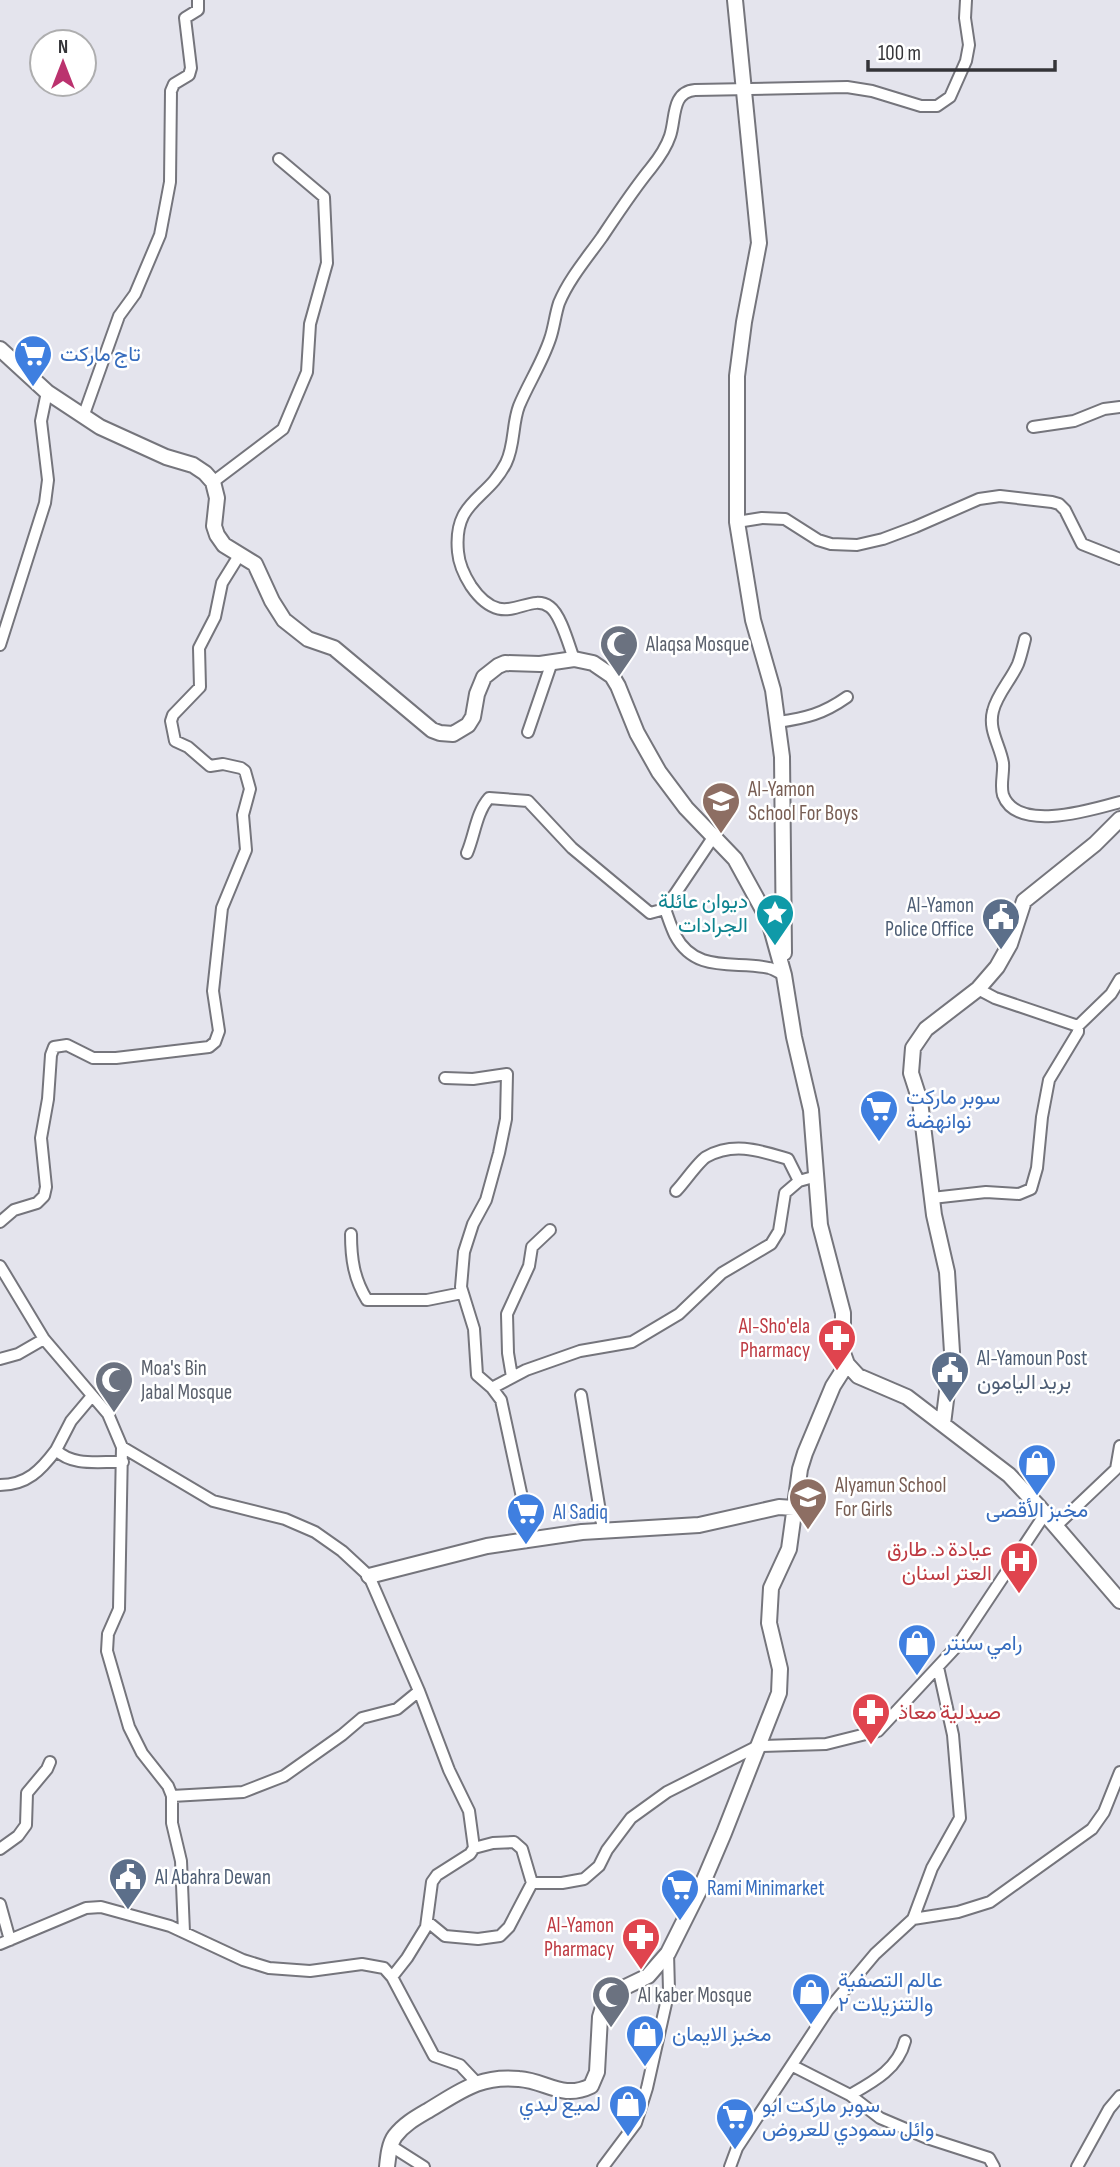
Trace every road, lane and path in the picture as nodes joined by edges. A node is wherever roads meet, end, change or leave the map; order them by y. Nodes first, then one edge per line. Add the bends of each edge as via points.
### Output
1 (198, 0) edge
2 (735, 0) edge
3 (966, 0) edge
4 (745, 88) junction
5 (279, 159) dead end
6 (0, 349) edge
7 (47, 392) junction
8 (1120, 407) edge
9 (83, 417) junction
10 (1033, 427) dead end
11 (213, 482) junction
12 (737, 522) junction
13 (240, 554) junction
14 (1120, 559) edge
15 (1025, 639) dead end
16 (0, 645) edge
17 (574, 659) junction
18 (552, 662) junction
19 (847, 697) dead end
20 (778, 722) junction
21 (528, 732) dead end
22 (1120, 802) edge
23 (1120, 818) edge
24 (714, 836) junction
25 (467, 853) dead end
26 (665, 909) junction
27 (784, 975) junction
28 (1120, 979) edge
29 (978, 989) junction
30 (1078, 1026) junction
31 (445, 1078) dead end
32 (817, 1176) junction
33 (799, 1181) junction
34 (676, 1191) dead end
35 (932, 1198) junction
36 (0, 1222) edge
37 (550, 1230) dead end
38 (351, 1234) dead end
39 (0, 1266) edge
40 (462, 1293) junction
41 (44, 1339) junction
42 (0, 1359) edge
43 (846, 1364) junction
44 (512, 1377) junction
45 (492, 1388) junction
46 (581, 1395) dead end
47 (92, 1396) junction
48 (943, 1424) junction
49 (1120, 1446) edge
50 (122, 1447) junction
51 (56, 1450) junction
52 (123, 1462) junction
53 (0, 1485) edge
54 (794, 1508) junction
55 (1045, 1514) junction
56 (1056, 1526) junction
57 (603, 1530) junction
58 (531, 1539) junction
59 (369, 1576) junction
60 (1120, 1601) edge
61 (938, 1667) junction
62 (419, 1692) junction
63 (758, 1746) junction
64 (50, 1762) dead end
65 (1120, 1772) edge
66 (172, 1796) junction
67 (474, 1848) junction
68 (0, 1849) edge
69 (532, 1883) junction
70 (0, 1904) edge
71 (913, 1919) junction
72 (428, 1922) junction
73 (184, 1932) junction
74 (5, 1942) edge
75 (668, 1953) junction
76 (391, 1977) junction
77 (905, 2041) dead end
78 (793, 2066) junction
79 (477, 2083) junction
80 (850, 2095) junction
81 (1120, 2096) edge
82 (391, 2146) junction
83 (387, 2167) edge
84 (424, 2167) edge
85 (603, 2167) edge
86 (730, 2167) edge
87 (993, 2167) edge
88 (1077, 2167) edge

1 - 9 street via 198,10 185,18 189,75 171,91 170,182 160,235 135,294 118,316
2 - 4 street
3 - 4 street via 966,61 950,97 937,106 847,87
4 - 12 street via 759,243 737,376
4 - 17 street via 689,90 679,99 671,135 659,157 559,303 550,340 519,407 505,465 460,519 461,567 481,600 498,609 540,604 551,608
5 - 11 street via 324,197 327,263 310,324 307,372 283,429
6 - 7 street
7 - 9 street
7 - 16 street via 41,421 48,480 45,503
8 - 10 street
9 - 11 street via 128,442 193,465
11 - 13 street via 217,535
12 - 14 street via 785,519 818,540 857,545 882,540 979,499 1011,496 1056,503 1065,510 1082,544
12 - 20 street via 753,620 774,690
13 - 18 street via 255,564 275,608 289,626 307,639 334,648 440,733 453,734 468,724 480,684 498,666
13 - 36 street via 222,583 215,617 199,648 200,687 171,721 175,741 210,766 241,768 250,789 243,816 246,850 220,918 214,990 218,1038 209,1046 116,1058 93,1058 67,1045 54,1047 41,1138 44,1196
15 - 22 street via 992,715 1007,803 1017,813 1030,816 1087,812
17 - 18 street
17 - 24 street via 598,665 615,681 651,759
18 - 21 street
19 - 20 street via 826,711
20 - 27 street via 784,825
23 - 29 street via 1096,844 1024,901 1004,956
24 - 26 street
24 - 27 street via 740,868 769,921
25 - 26 street via 480,809 489,798 528,801 572,848 634,902 650,913
26 - 27 street via 675,936 688,952 706,961 769,968
27 - 32 street via 811,1110
28 - 30 street
29 - 30 street
29 - 35 street via 926,1029 911,1056
30 - 35 street via 1049,1080 1031,1189 1018,1194
31 - 40 street via 507,1074 506,1119 486,1200 464,1252
32 - 33 street
32 - 43 street via 820,1225 843,1313
33 - 34 street via 789,1159 751,1147 735,1148 705,1158
33 - 44 street via 785,1193 779,1231 771,1244 722,1273 679,1314 632,1342 580,1351
35 - 48 street via 947,1272 952,1352
37 - 44 street via 532,1247 529,1266 507,1314
38 - 40 street via 351,1259 367,1300 427,1300
39 - 41 street
40 - 45 street via 474,1329 477,1375
41 - 42 street
41 - 47 street
43 - 48 street via 858,1376 907,1397
43 - 54 street via 805,1452
44 - 45 street
45 - 58 street via 500,1401
46 - 57 street
47 - 50 street via 108,1414
47 - 51 street via 71,1421
48 - 55 street via 1009,1475
49 - 56 street via 1116,1469
50 - 52 street
50 - 59 street via 213,1501 285,1519 315,1532
51 - 52 street via 76,1461
51 - 53 street via 36,1474 15,1485
52 - 66 street via 119,1609 108,1634 107,1651 135,1740
54 - 57 street via 779,1507 698,1525
54 - 63 street via 789,1549 774,1580 769,1605 780,1686
55 - 56 street
55 - 61 street via 958,1645
56 - 60 street
57 - 58 street
58 - 59 street
59 - 62 street
61 - 63 street via 878,1731 825,1744
61 - 71 street via 953,1735 960,1818 932,1868
62 - 66 street via 397,1709 362,1718 284,1776 243,1792
62 - 67 street via 469,1811
63 - 69 street via 667,1792 631,1818 584,1880
63 - 75 street via 701,1887
64 - 68 street via 27,1793 26,1825
65 - 71 street via 1092,1829 1034,1872 990,1902
66 - 73 street
67 - 69 street via 514,1842 522,1849
67 - 72 street via 432,1882
69 - 72 street via 500,1936 445,1936
70 - 74 street
71 - 78 street via 875,1954 828,2010
72 - 76 street
73 - 74 street via 93,1907
73 - 76 street via 269,1968 296,1971 362,1964 384,1968
75 - 79 street via 648,1976 619,1990 603,2007 592,2086 573,2092 519,2079
75 - 85 street via 669,1990 647,2088 636,2123
76 - 79 street via 434,2056 460,2065
77 - 80 street via 890,2068
78 - 80 street
78 - 86 street via 737,2148
79 - 82 street via 408,2123
80 - 87 street via 880,2118 989,2158
81 - 88 street
82 - 83 street
82 - 84 street

